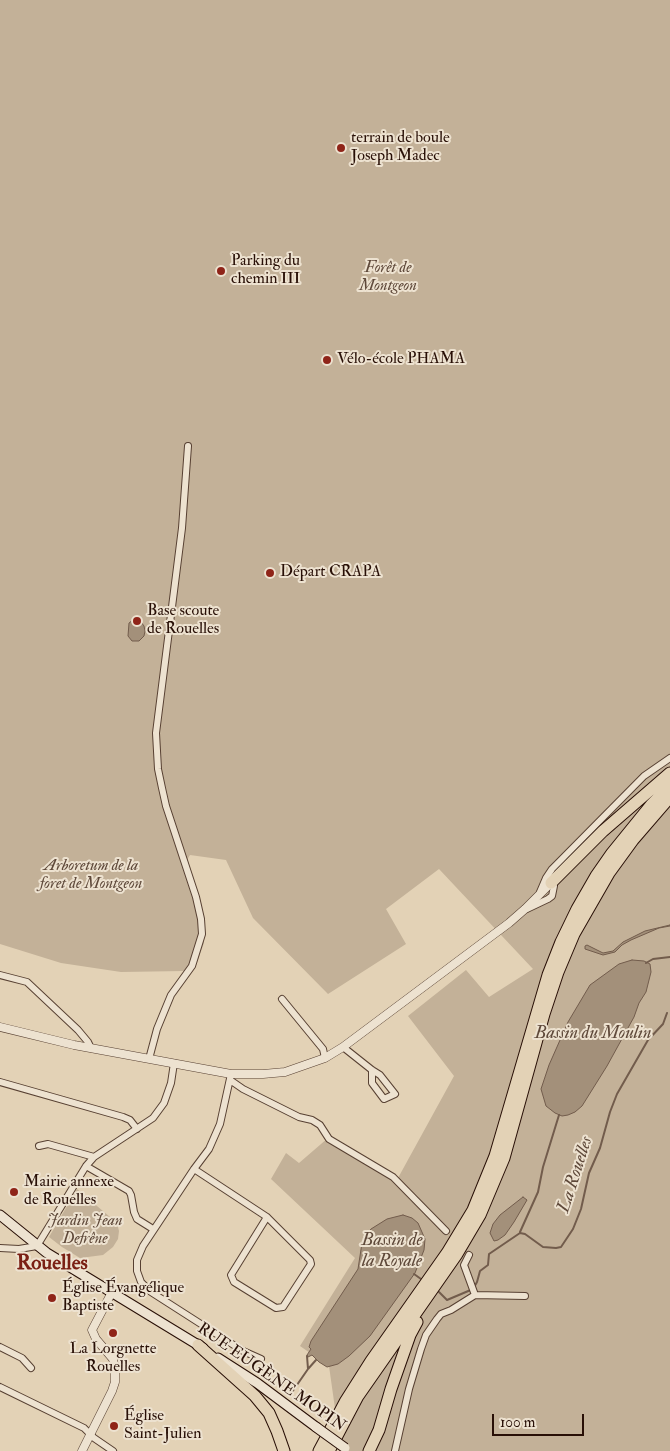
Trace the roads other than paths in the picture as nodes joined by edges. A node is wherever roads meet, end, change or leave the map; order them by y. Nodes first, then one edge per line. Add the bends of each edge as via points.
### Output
1 (188, 446) dead end
2 (670, 758) edge
3 (670, 773) edge
4 (670, 786) edge
5 (670, 797) edge
6 (549, 880) junction
7 (526, 909) junction
8 (0, 975) edge
9 (282, 1000) dead end
10 (0, 1027) edge
11 (343, 1047) junction
12 (90, 1048) junction
13 (325, 1058) junction
14 (149, 1059) junction
15 (174, 1063) junction
16 (372, 1070) junction
17 (231, 1077) junction
18 (0, 1082) edge
19 (137, 1129) junction
20 (39, 1146) dead end
21 (94, 1157) junction
22 (86, 1166) junction
23 (194, 1169) junction
24 (0, 1215) edge
25 (267, 1217) junction
26 (153, 1229) junction
27 (446, 1231) dead end
28 (37, 1246) junction
29 (0, 1248) edge
30 (469, 1255) dead end
31 (449, 1266) junction
32 (112, 1292) junction
33 (475, 1295) junction
34 (525, 1296) dead end
35 (198, 1345) junction
36 (0, 1347) edge
37 (261, 1359) dead end
38 (31, 1368) dead end
39 (0, 1387) edge
40 (91, 1434) junction
41 (347, 1450) edge
42 (82, 1451) edge
43 (113, 1451) edge
44 (284, 1451) edge
45 (319, 1451) edge
46 (329, 1451) edge
47 (369, 1451) edge
48 (395, 1451) edge

1 - 14 street via 181,534 156,733 162,788 196,898 202,934 192,966 171,995
2 - 6 street via 644,776 552,869
3 - 6 highway
4 - 45 highway via 651,804 612,853 577,908 548,975 495,1156 473,1210 448,1253 371,1361
5 - 31 highway via 608,874 574,934 544,1014 504,1158 480,1215
6 - 7 street
6 - 7 street via 554,886 552,896
7 - 11 street
8 - 12 street via 27,982 78,1030
9 - 13 street via 323,1050
10 - 12 street
11 - 13 street
11 - 16 street
12 - 14 street
13 - 17 street via 286,1072
14 - 15 street
15 - 17 street
15 - 19 street via 164,1103 153,1118
16 - 16 street via 372,1083 384,1099 395,1094
17 - 23 street via 220,1124 209,1149
17 - 27 street via 252,1094 312,1120 320,1125 329,1140 393,1177
18 - 19 street via 123,1117
19 - 21 street
20 - 21 street via 48,1144
21 - 22 street
22 - 26 street via 129,1191 137,1219
22 - 28 street
23 - 25 street
23 - 26 street
24 - 28 main road, RUE EUGÈNE MOPIN
25 - 25 street via 311,1264 283,1308 276,1308 251,1293 234,1282 230,1275
26 - 37 street via 138,1260 141,1282 195,1322
28 - 29 street
28 - 32 main road, RUE EUGÈNE MOPIN
30 - 33 street via 464,1265
31 - 46 highway via 358,1396
31 - 47 highway via 410,1335
32 - 35 main road, RUE EUGÈNE MOPIN
32 - 40 street via 92,1330 113,1359 115,1382
33 - 34 street
33 - 48 street via 441,1314 426,1335
35 - 41 main road, RUE EUGÈNE MOPIN, bridge via 257,1383
35 - 44 highway via 256,1396 269,1413
36 - 38 street via 22,1358
39 - 40 street via 65,1417
40 - 42 street
40 - 43 street

